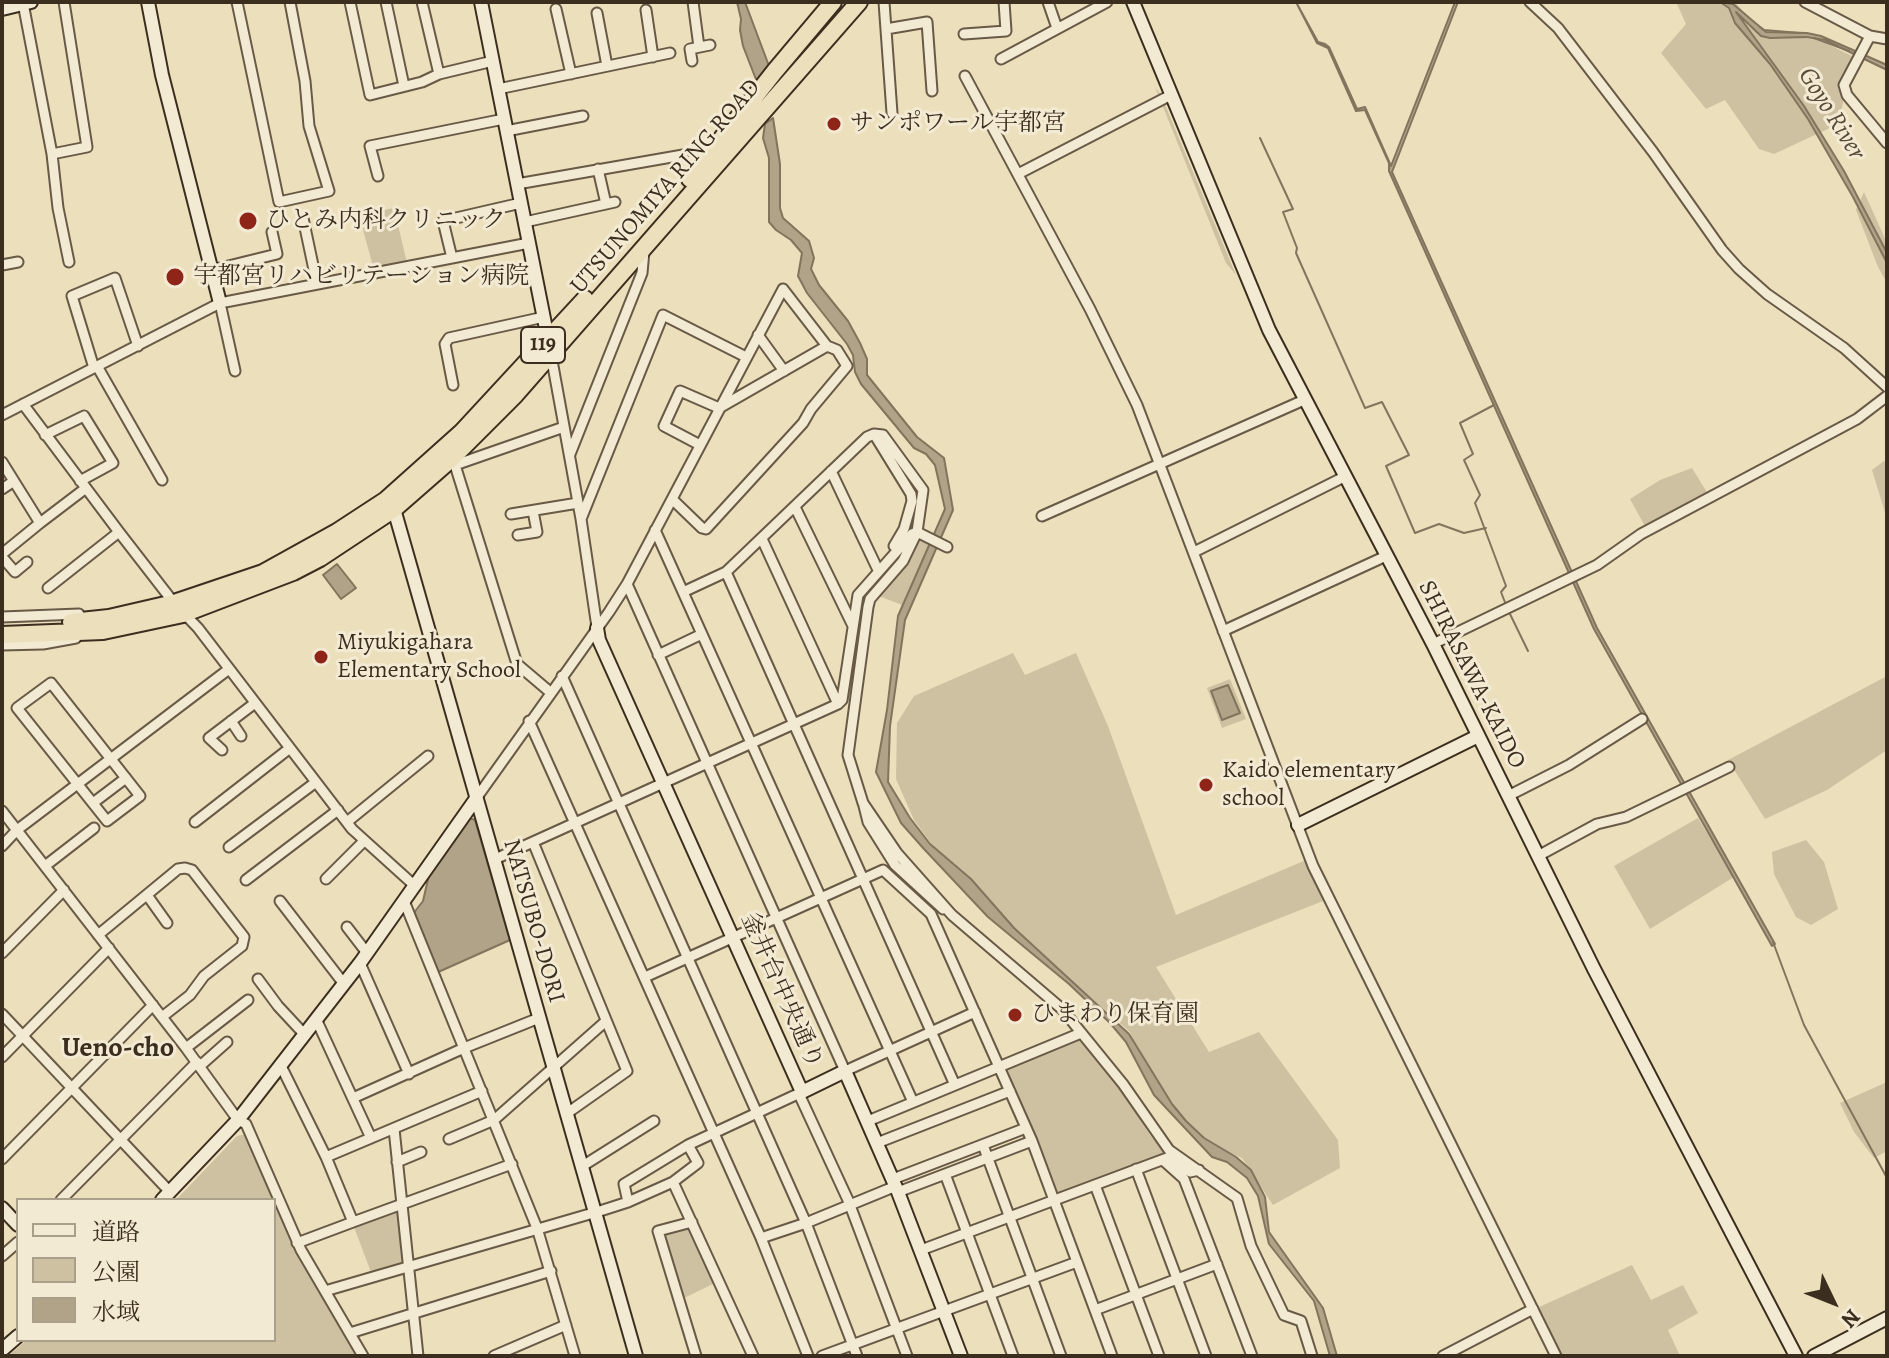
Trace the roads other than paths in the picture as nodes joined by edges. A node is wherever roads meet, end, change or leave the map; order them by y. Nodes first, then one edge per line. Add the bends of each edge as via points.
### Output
1 (64, 2) edge
2 (148, 2) edge
3 (237, 2) edge
4 (290, 2) edge
5 (350, 2) edge
6 (386, 2) edge
7 (422, 2) edge
8 (481, 2) edge
9 (693, 2) edge
10 (833, 2) edge
11 (847, 2) edge
12 (859, 2) edge
13 (870, 2) edge
14 (884, 2) edge
15 (1004, 2) edge
16 (1048, 2) edge
17 (1107, 2) edge
18 (1133, 2) edge
19 (1530, 2) edge
20 (1805, 2) edge
21 (27, 3) edge
22 (2, 9) edge
23 (556, 9) dead end
24 (646, 10) dead end
25 (597, 13) dead end
26 (1057, 28) junction
27 (886, 29) junction
28 (964, 34) dead end
29 (1870, 36) junction
30 (1887, 39) edge
31 (710, 45) dead end
32 (699, 47) junction
33 (670, 53) dead end
34 (653, 57) junction
35 (1001, 59) dead end
36 (493, 61) junction
37 (692, 61) dead end
38 (607, 66) junction
39 (439, 74) junction
40 (571, 74) junction
41 (965, 76) dead end
42 (404, 86) junction
43 (498, 89) junction
44 (932, 91) dead end
45 (1171, 95) junction
46 (892, 113) dead end
47 (583, 116) dead end
48 (505, 125) junction
49 (1887, 143) edge
50 (52, 154) junction
51 (683, 155) dead end
52 (598, 169) junction
53 (1018, 174) junction
54 (378, 176) dead end
55 (517, 184) junction
56 (693, 184) junction
57 (521, 203) junction
58 (303, 218) dead end
59 (525, 222) junction
60 (272, 232) dead end
61 (529, 243) junction
62 (645, 248) junction
63 (452, 258) junction
64 (18, 262) dead end
65 (69, 262) dead end
66 (2, 265) edge
67 (212, 270) junction
68 (317, 284) junction
69 (220, 303) junction
70 (544, 317) junction
71 (758, 335) junction
72 (138, 346) junction
73 (827, 346) junction
74 (550, 347) junction
75 (746, 357) junction
76 (96, 367) junction
77 (235, 371) dead end
78 (784, 371) junction
79 (453, 385) dead end
80 (1887, 387) edge
81 (1887, 396) edge
82 (1304, 400) junction
83 (23, 404) junction
84 (719, 408) junction
85 (2, 415) edge
86 (564, 427) junction
87 (874, 434) junction
88 (45, 435) junction
89 (700, 445) junction
90 (570, 456) junction
91 (2, 462) edge
92 (452, 462) junction
93 (1160, 464) junction
94 (831, 471) junction
95 (1344, 477) junction
96 (162, 480) dead end
97 (14, 481) junction
98 (83, 485) junction
99 (2, 489) edge
100 (672, 499) junction
101 (578, 503) junction
102 (390, 504) junction
103 (795, 507) junction
104 (533, 511) junction
105 (511, 514) dead end
106 (1042, 516) dead end
107 (581, 519) junction
108 (40, 523) junction
109 (655, 530) junction
110 (119, 532) junction
111 (917, 532) junction
112 (518, 535) dead end
113 (762, 539) junction
114 (947, 547) dead end
115 (1194, 552) junction
116 (2, 556) edge
117 (1386, 556) junction
118 (886, 561) junction
119 (27, 562) dead end
120 (878, 570) junction
121 (726, 572) junction
122 (627, 584) junction
123 (48, 588) dead end
124 (683, 592) junction
125 (179, 609) junction
126 (2, 617) edge
127 (106, 624) junction
128 (2, 626) edge
129 (853, 626) junction
130 (597, 628) junction
131 (1223, 631) junction
132 (702, 634) junction
133 (2, 635) edge
134 (1433, 644) junction
135 (2, 645) edge
136 (658, 655) junction
137 (229, 669) junction
138 (562, 676) junction
139 (550, 692) junction
140 (255, 703) junction
141 (838, 704) junction
142 (1642, 719) dead end
143 (231, 721) junction
144 (529, 721) junction
145 (795, 725) junction
146 (241, 736) dead end
147 (1478, 736) junction
148 (752, 744) junction
149 (290, 748) junction
150 (222, 750) dead end
151 (428, 756) dead end
152 (110, 759) junction
153 (709, 763) junction
154 (1729, 767) dead end
155 (126, 778) junction
156 (316, 782) junction
157 (664, 783) junction
158 (78, 784) junction
159 (1508, 796) junction
160 (475, 800) junction
161 (93, 803) junction
162 (619, 803) junction
163 (863, 803) junction
164 (338, 810) junction
165 (2, 811) edge
166 (195, 822) dead end
167 (347, 822) junction
168 (575, 823) junction
169 (1298, 825) junction
170 (94, 828) dead end
171 (17, 830) junction
172 (363, 842) junction
173 (533, 842) junction
174 (2, 846) edge
175 (229, 847) dead end
176 (1538, 856) junction
177 (493, 860) junction
178 (895, 865) junction
179 (45, 866) junction
180 (883, 870) junction
181 (863, 878) junction
182 (326, 879) dead end
183 (246, 880) dead end
184 (415, 886) junction
185 (64, 890) junction
186 (147, 895) junction
187 (820, 898) junction
188 (280, 901) dead end
189 (404, 901) junction
190 (952, 915) junction
191 (778, 917) junction
192 (167, 923) dead end
193 (347, 927) dead end
194 (98, 935) junction
195 (733, 937) junction
196 (109, 948) junction
197 (2, 953) edge
198 (688, 957) junction
199 (364, 958) junction
200 (645, 977) junction
201 (258, 979) dead end
202 (344, 984) junction
203 (248, 1000) dead end
204 (153, 1005) junction
205 (975, 1012) junction
206 (2, 1014) edge
207 (162, 1017) junction
208 (539, 1018) junction
209 (316, 1019) junction
210 (606, 1021) junction
211 (931, 1031) junction
212 (1081, 1033) junction
213 (304, 1034) junction
214 (23, 1036) junction
215 (227, 1042) dead end
216 (186, 1048) junction
217 (464, 1048) junction
218 (889, 1050) junction
219 (2, 1057) edge
220 (198, 1064) junction
221 (280, 1064) junction
222 (1000, 1066) junction
223 (553, 1068) junction
224 (845, 1071) junction
225 (409, 1074) junction
226 (955, 1085) junction
227 (71, 1088) junction
228 (482, 1091) junction
229 (1010, 1091) junction
230 (800, 1093) junction
231 (353, 1098) junction
232 (913, 1102) junction
233 (757, 1113) junction
234 (566, 1114) junction
235 (238, 1120) junction
236 (494, 1120) junction
237 (654, 1121) dead end
238 (868, 1121) junction
239 (1026, 1128) junction
240 (394, 1129) junction
241 (714, 1133) junction
242 (371, 1138) junction
243 (449, 1139) dead end
244 (119, 1140) junction
245 (1032, 1141) junction
246 (877, 1143) junction
247 (688, 1145) junction
248 (983, 1145) junction
249 (421, 1152) dead end
250 (326, 1157) junction
251 (987, 1158) junction
252 (2, 1159) edge
253 (1162, 1160) junction
254 (397, 1162) junction
255 (512, 1164) junction
256 (581, 1167) junction
257 (1136, 1169) junction
258 (1199, 1170) junction
259 (945, 1174) junction
260 (673, 1182) junction
261 (1095, 1185) junction
262 (896, 1186) junction
263 (166, 1196) edge
264 (63, 1198) edge
265 (1054, 1201) junction
266 (628, 1202) junction
267 (402, 1204) junction
268 (850, 1205) junction
269 (2, 1208) edge
270 (595, 1213) junction
271 (1009, 1217) junction
272 (353, 1222) junction
273 (692, 1222) junction
274 (16, 1223) edge
275 (806, 1223) junction
276 (537, 1228) junction
277 (967, 1233) junction
278 (761, 1238) junction
279 (297, 1243) junction
280 (921, 1250) junction
281 (1077, 1262) junction
282 (1217, 1264) junction
283 (409, 1266) junction
284 (551, 1271) junction
285 (1032, 1278) junction
286 (1177, 1279) junction
287 (325, 1291) junction
288 (989, 1294) junction
289 (1136, 1295) junction
290 (1533, 1309) junction
291 (944, 1310) junction
292 (1095, 1310) junction
293 (413, 1314) junction
294 (1887, 1318) edge
295 (566, 1325) junction
296 (897, 1328) junction
297 (350, 1333) junction
298 (853, 1344) junction
299 (363, 1356) edge
300 (418, 1356) edge
301 (494, 1356) edge
302 (575, 1356) edge
303 (636, 1356) edge
304 (696, 1356) edge
305 (753, 1356) edge
306 (808, 1356) edge
307 (822, 1356) edge
308 (857, 1356) edge
309 (907, 1356) edge
310 (961, 1356) edge
311 (1013, 1356) edge
312 (1061, 1356) edge
313 (1112, 1356) edge
314 (1159, 1356) edge
315 (1206, 1356) edge
316 (1252, 1356) edge
317 (1312, 1356) edge
318 (1443, 1356) edge
319 (1556, 1356) edge
320 (1796, 1356) edge
321 (1814, 1356) edge

1 - 50 street via 87,147
2 - 67 street
3 - 4 street via 279,202 329,191 309,126
5 - 42 street via 370,95
6 - 42 street
7 - 39 street
8 - 36 street
9 - 32 street
10 - 56 highway, 119
11 - 56 highway, UTSUNOMIYA RING ROAD / 119
12 - 56 highway, UTSUNOMIYA RING ROAD / 119
13 - 56 highway, 119
14 - 27 street
15 - 28 street via 1006,31
16 - 26 street
17 - 26 street
18 - 45 street, SHIRASAWA-KAIDO
19 - 80 street via 1558,28 1739,269
20 - 29 street
21 - 22 street
21 - 50 street
23 - 40 street
24 - 34 street
25 - 38 street
26 - 35 street
27 - 44 street via 927,22
27 - 46 street
29 - 30 street
29 - 49 street via 1844,85
31 - 32 street
32 - 37 street via 690,49
33 - 34 street
34 - 38 street
36 - 39 street
36 - 43 street
38 - 40 street
39 - 42 street
40 - 43 street
41 - 53 street
43 - 48 street
45 - 53 street
45 - 82 street, SHIRASAWA-KAIDO via 1253,295
47 - 48 street
48 - 54 street via 370,146
48 - 55 street
50 - 65 street
51 - 52 street
52 - 55 street
52 - 59 street via 610,203
53 - 93 street via 1137,405
55 - 57 street
56 - 62 highway, UTSUNOMIYA RING ROAD / 119
56 - 74 highway, UTSUNOMIYA RING ROAD / 119
57 - 59 street
57 - 63 street via 443,221
58 - 68 street
59 - 61 street
60 - 67 street via 277,254
61 - 63 street
61 - 70 street
62 - 74 highway, UTSUNOMIYA RING ROAD / 119
62 - 90 street via 642,273
63 - 68 street
64 - 66 street
67 - 69 street
68 - 69 street
69 - 72 street
69 - 77 street
70 - 74 street
70 - 79 street via 449,338 445,344
71 - 73 street via 783,289
71 - 75 street
71 - 78 street
72 - 76 street
72 - 76 street via 115,278 72,296
73 - 78 street
73 - 100 street via 837,350 847,366 803,423 706,529
74 - 86 street
74 - 92 highway, UTSUNOMIYA RING ROAD / 119 via 515,395
74 - 102 highway, UTSUNOMIYA RING ROAD / 119
75 - 84 street
75 - 107 street via 663,315
76 - 83 street
76 - 96 street
78 - 84 street
81 - 134 street via 1857,419 1641,534 1597,565
82 - 93 street
82 - 95 street, SHIRASAWA-KAIDO
83 - 85 street
83 - 88 street
84 - 89 street
84 - 89 street via 680,391 664,426
86 - 90 street
86 - 92 street
87 - 94 street
87 - 111 street via 883,435 923,490
87 - 118 street via 912,501
88 - 98 street
88 - 98 street via 84,416 113,463
89 - 100 street
90 - 101 street
91 - 97 street
92 - 102 highway, UTSUNOMIYA RING ROAD / 119
92 - 139 street via 517,664
93 - 106 street
93 - 115 street
94 - 103 street
94 - 120 street
95 - 115 street
95 - 117 street, SHIRASAWA-KAIDO
97 - 99 street
97 - 108 street
98 - 108 street
98 - 110 street
100 - 109 street
101 - 104 street
101 - 107 street
102 - 125 highway, UTSUNOMIYA RING ROAD / 119 via 332,550 293,572
102 - 160 street, NATSUBO-DORI
103 - 113 street
103 - 129 street
104 - 105 street
104 - 112 street via 537,532
107 - 130 street
108 - 116 street
109 - 122 street
109 - 124 street
110 - 123 street
110 - 125 street
111 - 114 street
111 - 118 street
111 - 163 street via 903,561 868,607 848,755
113 - 121 street
113 - 141 street
115 - 131 street
116 - 119 street via 15,572
117 - 131 street
117 - 134 street, SHIRASAWA-KAIDO
118 - 120 street
120 - 129 street via 858,595
121 - 124 street
121 - 145 street
122 - 130 street
122 - 136 street
124 - 132 street
125 - 127 highway, UTSUNOMIYA RING ROAD / 119
125 - 137 street
126 - 127 street via 78,614
127 - 128 highway, UTSUNOMIYA RING ROAD / 119
127 - 133 highway, UTSUNOMIYA RING ROAD / 119
127 - 135 street via 71,640
129 - 141 street
130 - 138 street
130 - 157 street, 釜井台中央通り
131 - 169 street
132 - 136 street
132 - 148 street
134 - 147 street, SHIRASAWA-KAIDO
136 - 153 street
137 - 140 street
137 - 152 street
138 - 139 street
138 - 162 street
139 - 144 street
140 - 143 street
140 - 149 street
141 - 145 street
142 - 159 street
143 - 146 street
143 - 150 street via 209,738
144 - 160 street
144 - 168 street
145 - 148 street
145 - 181 street
147 - 159 street, SHIRASAWA-KAIDO
147 - 169 street
148 - 153 street
148 - 187 street
149 - 156 street
149 - 166 street
151 - 167 street
152 - 155 street
152 - 158 street
152 - 158 street via 51,683 17,708
153 - 157 street
153 - 191 street
154 - 176 street via 1626,817 1597,824
155 - 161 street
155 - 161 street via 140,796 107,821
156 - 164 street
156 - 175 street
157 - 162 street
157 - 195 street, 釜井台中央通り
158 - 161 street
158 - 171 street
159 - 176 street, SHIRASAWA-KAIDO
160 - 177 street, NATSUBO-DORI
160 - 184 street
162 - 168 street
162 - 198 street
163 - 178 street via 868,822
163 - 190 street via 897,853
164 - 167 street
164 - 183 street
165 - 171 street
167 - 172 street
168 - 173 street
168 - 200 street
169 - 290 street via 1313,866
170 - 179 street
171 - 174 street
171 - 179 street
172 - 182 street
172 - 184 street
173 - 177 street
173 - 210 street
176 - 320 street, SHIRASAWA-KAIDO
177 - 208 street, NATSUBO-DORI
178 - 180 street
178 - 190 street
179 - 185 street
180 - 181 street
180 - 205 street via 931,914
181 - 187 street
181 - 211 street
184 - 189 street
185 - 194 street
185 - 197 street
186 - 192 street
186 - 194 street
186 - 207 street via 178,869 192,870 245,941
187 - 191 street
187 - 218 street
188 - 202 street
189 - 199 street
189 - 217 street
190 - 212 street via 1062,1009
191 - 195 street
191 - 224 street
193 - 199 street
194 - 196 street
195 - 198 street
195 - 230 street, 釜井台中央通り
196 - 204 street
196 - 214 street
198 - 200 street
198 - 233 street
199 - 202 street
199 - 225 street
200 - 241 street
201 - 213 street
202 - 209 street
203 - 216 street
204 - 207 street
204 - 227 street
205 - 211 street
205 - 222 street
206 - 214 street
207 - 216 street
208 - 217 street
208 - 223 street, NATSUBO-DORI
209 - 213 street
209 - 231 street
210 - 223 street
210 - 234 street via 627,1071
211 - 218 street
211 - 226 street
212 - 222 street
212 - 258 street via 1164,1144
213 - 221 street
214 - 219 street
214 - 227 street
215 - 220 street
216 - 220 street
217 - 225 street
217 - 228 street
218 - 224 street
218 - 232 street
220 - 235 street
220 - 244 street
221 - 235 street
221 - 250 street
222 - 226 street
222 - 229 street
223 - 234 street, NATSUBO-DORI
223 - 236 street
224 - 230 street, 釜井台中央通り
224 - 238 street, 釜井台中央通り
225 - 231 street
226 - 232 street
227 - 244 street
227 - 252 street
228 - 236 street
228 - 240 street
229 - 239 street
229 - 246 street
230 - 233 street
230 - 268 street
231 - 242 street
232 - 238 street
233 - 241 street
233 - 275 street
234 - 256 street, NATSUBO-DORI
235 - 263 street
235 - 279 street via 246,1124
236 - 243 street
236 - 255 street
237 - 256 street
238 - 246 street, 釜井台中央通り
239 - 245 street
239 - 248 street
240 - 242 street
240 - 254 street
241 - 247 street
241 - 278 street
242 - 250 street
244 - 263 street
244 - 264 street
245 - 251 street
245 - 265 street
246 - 262 street, 釜井台中央通り
247 - 260 street via 698,1163
247 - 266 street via 624,1184
248 - 251 street
248 - 262 street
249 - 254 street
250 - 272 street
251 - 259 street
251 - 271 street
253 - 257 street
253 - 258 street via 1190,1172
253 - 282 street via 1184,1179
254 - 267 street
255 - 267 street
255 - 276 street
256 - 270 street, NATSUBO-DORI
257 - 261 street
257 - 286 street
258 - 317 street via 1237,1198 1251,1246 1284,1315 1301,1321
259 - 262 street
259 - 277 street
260 - 266 street
260 - 273 street
261 - 265 street
261 - 289 street
262 - 268 street
262 - 280 street, 釜井台中央通り
265 - 271 street
265 - 281 street
266 - 270 street
267 - 272 street
267 - 283 street
268 - 275 street
268 - 296 street
269 - 274 street
270 - 276 street
270 - 303 street, NATSUBO-DORI
271 - 277 street
271 - 285 street
272 - 279 street
273 - 304 street via 658,1231
273 - 305 street
275 - 278 street
275 - 298 street
276 - 283 street
276 - 284 street
277 - 280 street
277 - 288 street
278 - 306 street
279 - 287 street
280 - 291 street, 釜井台中央通り
281 - 285 street
281 - 292 street
282 - 286 street
282 - 316 street
283 - 287 street
283 - 293 street
284 - 293 street
284 - 295 street
285 - 288 street
285 - 312 street
286 - 289 street
286 - 315 street
287 - 297 street
288 - 291 street
288 - 311 street
289 - 292 street
289 - 314 street
290 - 318 street
290 - 319 street
291 - 296 street
291 - 310 street, 釜井台中央通り
292 - 313 street
293 - 297 street
293 - 300 street
294 - 321 street
295 - 301 street
295 - 302 street
296 - 298 street
296 - 309 street
297 - 299 street
298 - 307 street
298 - 308 street

